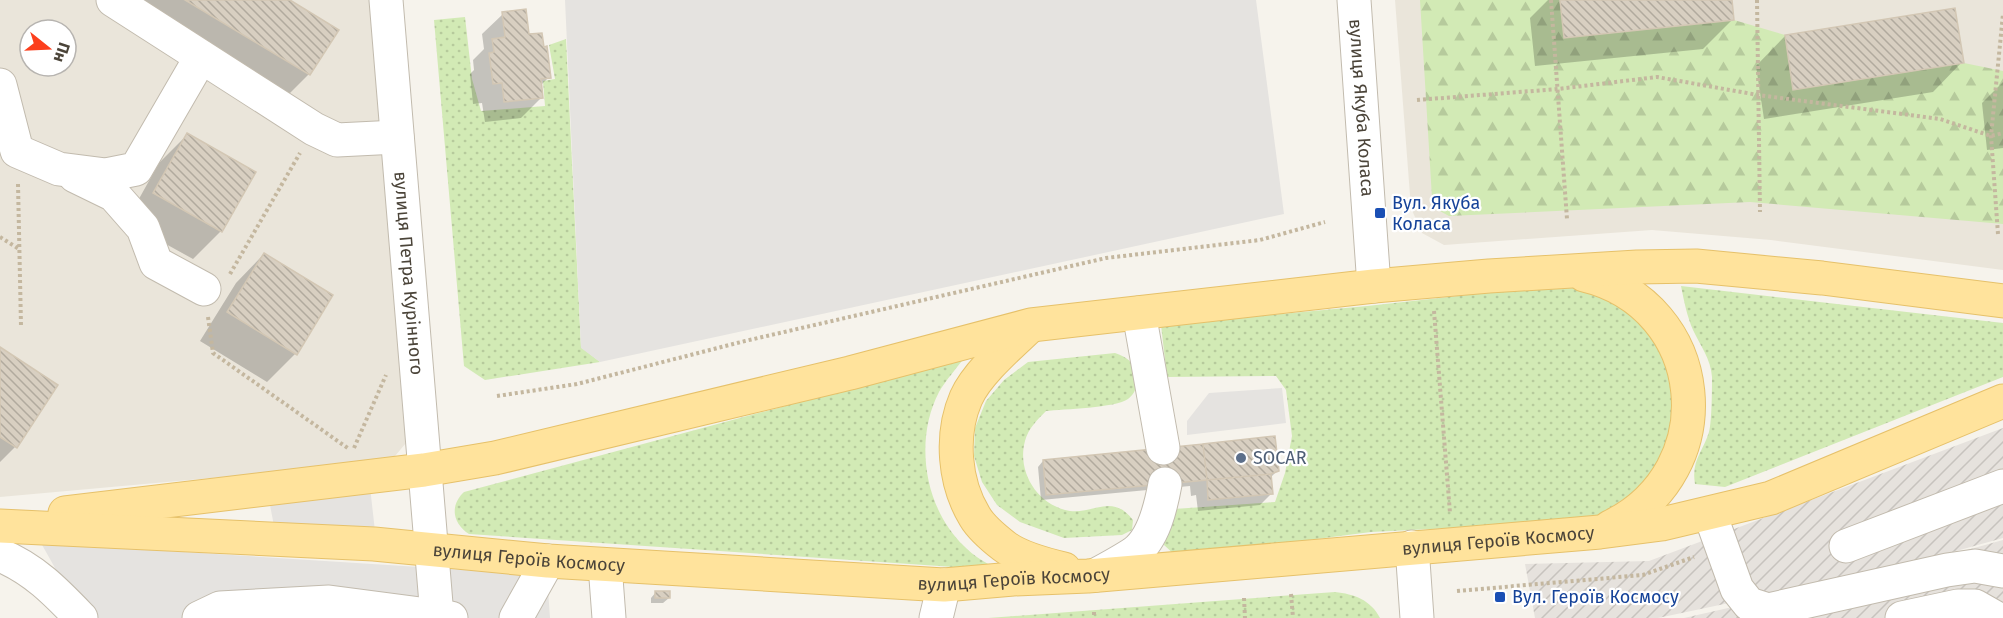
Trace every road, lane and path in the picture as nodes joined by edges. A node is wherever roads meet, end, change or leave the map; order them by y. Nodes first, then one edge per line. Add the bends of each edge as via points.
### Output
1 (113, 0) edge
2 (386, 0) edge
3 (1354, 0) edge
4 (1551, 0) edge
5 (1757, 0) edge
6 (2003, 14) edge
7 (201, 57) junction
8 (0, 85) edge
9 (1557, 89) junction
10 (1758, 95) junction
11 (1417, 100) dead end
12 (314, 129) junction
13 (2003, 133) edge
14 (1991, 136) junction
15 (397, 137) junction
16 (17, 151) junction
17 (60, 169) junction
18 (1760, 212) dead end
19 (1567, 219) dead end
20 (1325, 222) dead end
21 (1998, 234) dead end
22 (0, 237) edge
23 (19, 249) junction
24 (1573, 273) junction
25 (1374, 286) junction
26 (204, 289) junction
27 (2003, 301) edge
28 (1434, 310) dead end
29 (1139, 313) junction
30 (1031, 325) junction
31 (21, 326) dead end
32 (389, 367) dead end
33 (497, 396) dead end
34 (2003, 401) edge
35 (1163, 448) dead end
36 (424, 470) junction
37 (1165, 484) dead end
38 (2003, 486) edge
39 (1450, 513) dead end
40 (1710, 514) junction
41 (0, 521) edge
42 (0, 526) edge
43 (1600, 532) junction
44 (1846, 546) dead end
45 (1412, 547) junction
46 (430, 548) junction
47 (0, 555) edge
48 (548, 561) junction
49 (604, 564) junction
50 (2003, 571) edge
51 (1092, 575) junction
52 (944, 585) junction
53 (1291, 594) dead end
54 (1244, 598) dead end
55 (1094, 612) dead end
56 (444, 617) edge
57 (81, 618) edge
58 (199, 618) edge
59 (516, 618) edge
60 (609, 618) edge
61 (936, 618) edge
62 (1094, 618) edge
63 (1245, 618) edge
64 (1293, 618) edge
65 (1417, 618) edge
66 (1902, 618) edge
67 (1996, 618) edge

1 - 7 street
2 - 15 street, вулиця Петра Курінного
3 - 25 street, вулиця Якуба Коласа
4 - 9 path
5 - 10 path
6 - 14 path
7 - 12 street
7 - 17 street via 136,169 106,175
8 - 16 street
9 - 10 path via 1657,77
9 - 11 path
9 - 19 path
10 - 14 path via 1940,119
10 - 18 path
12 - 15 street via 337,140
12 - 26 path via 229,276
13 - 14 path
14 - 21 path
15 - 36 street, вулиця Петра Курінного
16 - 17 street
16 - 23 path
17 - 26 street via 114,195 143,228 156,263
20 - 33 path via 1260,240 1106,258 577,384
22 - 23 path
23 - 31 path
24 - 25 main road
24 - 27 main road via 1696,266
24 - 43 main road via 1600,279 1647,307 1665,328 1687,378 1687,433 1665,483 1647,504
25 - 29 main road
26 - 32 path via 213,353 352,451
28 - 39 path
29 - 30 main road
29 - 35 street
30 - 36 main road via 793,387 495,458
30 - 51 main road via 991,364 966,398 956,438 959,483 976,519 1006,548 1044,564
34 - 40 main road, вулиця Героїв Космосу via 1771,498
36 - 41 main road
36 - 46 street, вулиця Петра Курінного
37 - 51 street via 1148,538 1136,552
38 - 44 street
40 - 43 main road, вулиця Героїв Космосу
40 - 50 street via 1737,589 1749,604 1768,610 1947,570 1976,566
42 - 46 main road, вулиця Героїв Космосу
43 - 45 main road, вулиця Героїв Космосу
45 - 51 main road, вулиця Героїв Космосу
45 - 65 street
46 - 48 main road, вулиця Героїв Космосу
46 - 56 street, вулиця Петра Курінного
47 - 57 street via 36,574
48 - 49 main road, вулиця Героїв Космосу
48 - 59 street
49 - 52 main road, вулиця Героїв Космосу
49 - 60 street
51 - 52 main road, вулиця Героїв Космосу
52 - 61 street
53 - 64 path
54 - 63 path
55 - 62 path
56 - 58 street via 329,602 220,608
66 - 67 street via 1958,606 1975,606

